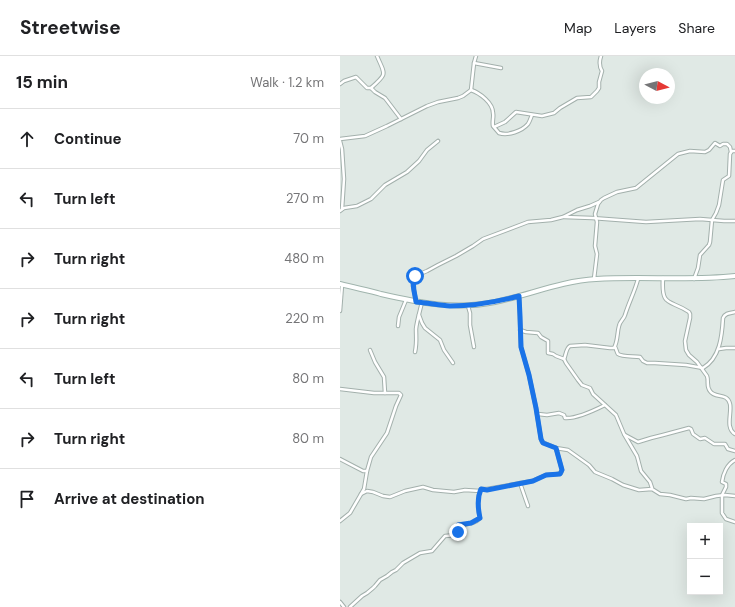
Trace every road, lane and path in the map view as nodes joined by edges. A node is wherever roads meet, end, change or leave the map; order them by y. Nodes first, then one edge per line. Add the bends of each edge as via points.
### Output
1 (377, 56) edge
2 (476, 56) edge
3 (601, 56) edge
4 (474, 63) junction
5 (501, 68) dead end
6 (340, 84) edge
7 (371, 88) junction
8 (472, 90) junction
9 (532, 114) junction
10 (401, 119) junction
11 (494, 127) junction
12 (340, 140) edge
13 (438, 141) dead end
14 (733, 151) edge
15 (600, 202) junction
16 (341, 210) edge
17 (563, 217) junction
18 (596, 218) junction
19 (712, 220) junction
20 (735, 222) edge
21 (735, 276) edge
22 (638, 278) junction
23 (663, 278) junction
24 (694, 278) junction
25 (594, 279) junction
26 (341, 284) edge
27 (519, 296) junction
28 (406, 300) junction
29 (416, 302) junction
30 (422, 302) junction
31 (468, 305) junction
32 (340, 311) edge
33 (735, 312) edge
34 (419, 315) junction
35 (398, 326) dead end
36 (520, 330) junction
37 (615, 347) junction
38 (474, 348) dead end
39 (735, 348) edge
40 (719, 349) junction
41 (370, 350) dead end
42 (415, 352) dead end
43 (564, 358) junction
44 (453, 363) dead end
45 (701, 368) junction
46 (340, 389) edge
47 (385, 393) junction
48 (605, 405) junction
49 (538, 414) junction
50 (624, 434) junction
51 (735, 434) edge
52 (556, 448) junction
53 (735, 451) edge
54 (340, 459) edge
55 (735, 460) edge
56 (367, 471) junction
57 (520, 483) junction
58 (652, 488) junction
59 (480, 491) junction
60 (361, 494) junction
61 (722, 495) junction
62 (735, 496) edge
63 (528, 506) dead end
64 (340, 521) edge
65 (735, 522) edge
66 (340, 603) edge
67 (344, 607) edge
68 (350, 607) edge

1 - 7 street via 384,74
2 - 4 street
3 - 9 street via 599,88 594,95 577,98 554,112 539,117
4 - 5 street
4 - 8 street
6 - 7 street via 356,78 367,88
7 - 10 street via 385,98
8 - 10 street via 458,98 427,106
8 - 11 street via 482,95 492,107
9 - 11 street via 516,112 505,122
9 - 11 street via 528,125 514,133 501,134
10 - 12 street via 365,136
12 - 16 street via 344,179
13 - 16 street via 407,172 385,185 371,199
14 - 15 street via 728,144 720,146 715,143 705,152 690,151 678,154 636,188 613,194
14 - 19 street via 730,154 729,176 723,180 719,205
15 - 17 street
15 - 18 street
17 - 18 street
17 - 29 street via 528,222 483,239 456,256 415,276 413,286
18 - 19 street via 646,222
18 - 25 street via 595,246 598,254
19 - 20 street
19 - 24 street via 710,242 700,255
21 - 24 main road
22 - 23 main road
22 - 25 main road
22 - 37 street via 619,326
23 - 24 main road
23 - 45 street via 664,298 690,314 686,350
25 - 27 main road via 560,284
26 - 28 main road
26 - 32 street
27 - 31 main road
27 - 36 street
28 - 29 main road
28 - 35 street
29 - 30 main road
30 - 31 main road via 450,306
30 - 34 street
31 - 38 street
33 - 40 street via 726,314 723,318
34 - 42 street
34 - 44 street via 425,328 440,340
36 - 43 street via 538,333 548,341 548,353
36 - 49 street via 521,347
37 - 43 street via 570,346
37 - 45 street via 619,354 639,356 647,363
39 - 40 street
40 - 45 street via 708,365
41 - 47 street via 384,376
43 - 48 street via 582,385 590,388
45 - 51 street via 708,378 710,392 729,400 731,430
46 - 47 street
47 - 56 street via 399,393 401,396 387,433 372,456
48 - 49 street via 569,418 559,413
48 - 50 street via 616,415
49 - 52 street via 541,440
50 - 53 street via 638,442 689,428 700,438 714,444 724,444 728,449
50 - 58 street
52 - 57 street via 561,473
52 - 58 street via 567,449 596,473 623,485 639,490
54 - 56 street via 362,471
55 - 61 street via 723,477 722,482 726,487
56 - 60 street
57 - 59 street
57 - 63 street
58 - 61 street via 660,494 686,499
59 - 60 street via 454,492 424,487 390,497 367,491
59 - 68 street via 480,519 458,525 457,534 446,535 432,551 423,552 403,563
60 - 64 street via 350,513
61 - 62 street
61 - 65 street via 723,515
66 - 67 street

